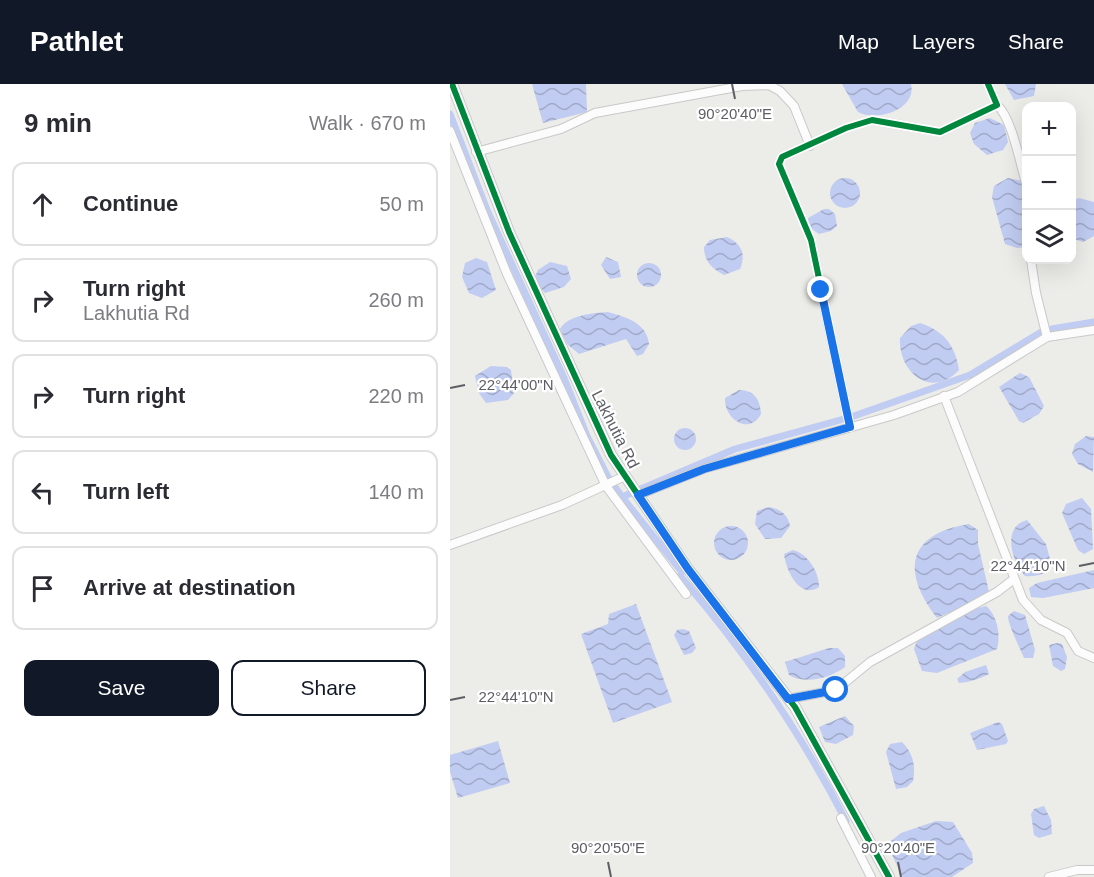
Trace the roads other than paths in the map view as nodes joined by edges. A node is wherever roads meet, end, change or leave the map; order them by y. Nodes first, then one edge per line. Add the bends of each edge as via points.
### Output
1 (452, 84) edge
2 (988, 84) edge
3 (997, 105) junction
4 (450, 131) edge
5 (810, 146) junction
6 (476, 152) junction
7 (1022, 169) edge
8 (1031, 264) edge
9 (1094, 330) edge
10 (1047, 337) junction
11 (944, 396) junction
12 (850, 427) junction
13 (625, 476) junction
14 (606, 486) junction
15 (638, 495) junction
16 (450, 545) edge
17 (1014, 579) junction
18 (686, 594) dead end
19 (1094, 658) edge
20 (788, 699) junction
21 (841, 818) dead end
22 (1094, 870) edge
23 (871, 877) edge
24 (889, 877) edge
25 (1049, 877) edge

1 - 6 street, Lakhutia Rd
2 - 3 street
3 - 5 street via 940,132 872,120
3 - 7 street via 1008,122
4 - 14 street via 507,274
5 - 6 street via 794,106 769,85 742,86 595,113 561,129
5 - 12 street via 782,157 778,164 811,240
6 - 13 street, Lakhutia Rd via 549,321 611,455
8 - 10 street
9 - 10 street
10 - 11 street
11 - 12 street
11 - 17 street
12 - 15 street via 704,469
13 - 14 street
13 - 15 street, Lakhutia Rd
14 - 16 street
14 - 18 street
15 - 20 street, Lakhutia Rd via 688,569
17 - 19 street via 1023,600 1041,620 1067,633 1078,651
17 - 20 street via 870,662 836,690
20 - 24 street, Lakhutia Rd
21 - 23 street
22 - 25 street

